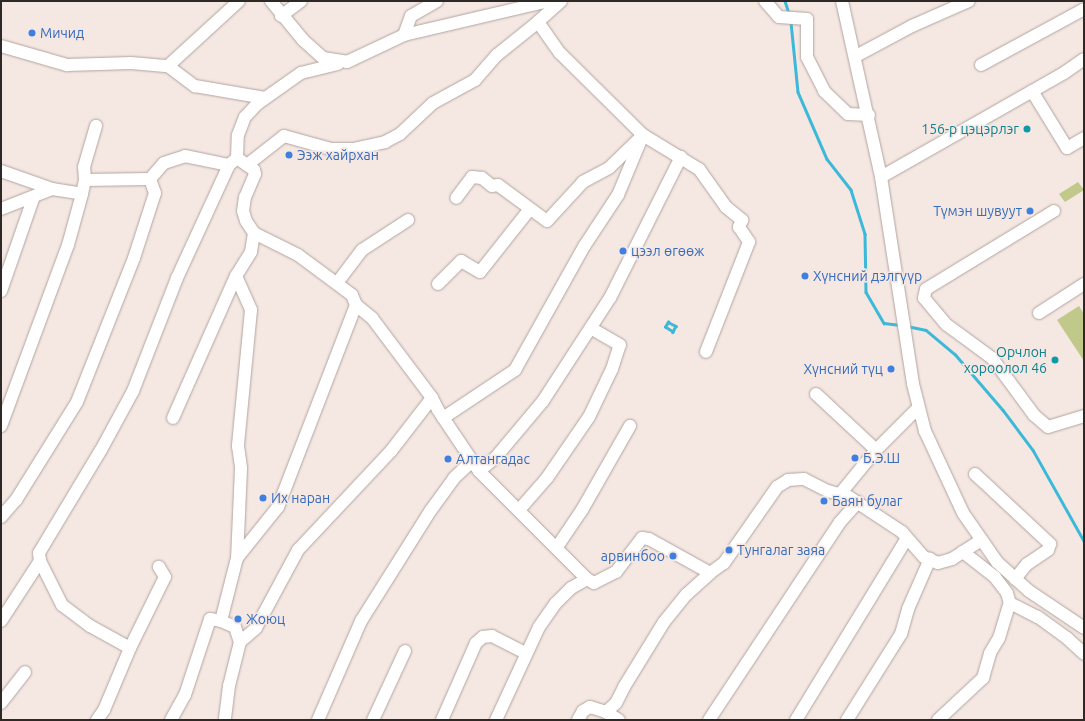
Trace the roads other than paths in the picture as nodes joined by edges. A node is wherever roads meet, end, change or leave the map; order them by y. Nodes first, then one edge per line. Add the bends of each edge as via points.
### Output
1 (239, 1) edge
2 (271, 1) edge
3 (301, 1) edge
4 (437, 1) edge
5 (549, 1) edge
6 (560, 1) edge
7 (765, 1) edge
8 (842, 1) edge
9 (969, 1) edge
10 (1084, 9) edge
11 (282, 16) junction
12 (538, 22) junction
13 (404, 35) junction
14 (1, 46) edge
15 (856, 56) junction
16 (1084, 59) edge
17 (347, 62) junction
18 (981, 65) dead end
19 (168, 66) junction
20 (1032, 91) junction
21 (265, 98) junction
22 (869, 115) junction
23 (96, 126) dead end
24 (643, 135) junction
25 (1084, 138) edge
26 (681, 157) junction
27 (238, 163) junction
28 (1, 171) edge
29 (881, 177) junction
30 (150, 179) junction
31 (85, 180) junction
32 (52, 189) junction
33 (82, 194) junction
34 (456, 198) dead end
35 (33, 199) junction
36 (1, 209) edge
37 (530, 209) junction
38 (1054, 211) dead end
39 (408, 220) dead end
40 (254, 233) junction
41 (236, 276) junction
42 (337, 283) junction
43 (438, 284) dead end
44 (1084, 284) edge
45 (1, 291) edge
46 (356, 305) junction
47 (1039, 313) dead end
48 (591, 328) junction
49 (706, 352) dead end
50 (816, 394) dead end
51 (432, 398) junction
52 (918, 408) junction
53 (1084, 416) edge
54 (173, 418) dead end
55 (443, 418) junction
56 (1, 426) edge
57 (630, 426) dead end
58 (876, 450) junction
59 (475, 466) junction
60 (975, 474) dead end
61 (840, 494) junction
62 (858, 502) junction
63 (520, 510) junction
64 (1, 517) edge
65 (907, 538) junction
66 (980, 541) junction
67 (557, 547) junction
68 (963, 552) junction
69 (237, 558) junction
70 (930, 559) junction
71 (40, 561) junction
72 (159, 567) dead end
73 (710, 573) junction
74 (587, 579) junction
75 (1015, 579) junction
76 (1010, 603) junction
77 (1, 621) edge
78 (220, 621) junction
79 (1084, 628) edge
80 (240, 642) junction
81 (130, 648) junction
82 (405, 652) dead end
83 (526, 653) junction
84 (1084, 654) edge
85 (25, 672) dead end
86 (1, 703) edge
87 (606, 712) junction
88 (97, 720) edge
89 (171, 720) edge
90 (225, 720) edge
91 (318, 720) edge
92 (373, 720) edge
93 (442, 720) edge
94 (496, 720) edge
95 (578, 720) edge
96 (619, 720) edge
97 (709, 720) edge
98 (796, 720) edge
99 (847, 720) edge
100 (938, 720) edge

1 - 19 street
2 - 11 street
3 - 11 street
4 - 13 street via 411,16
5 - 13 street
6 - 12 street
7 - 22 street via 778,17 807,20 807,58 824,91 848,114
8 - 15 street
9 - 15 street via 912,26
10 - 18 street
11 - 17 street via 323,58
12 - 24 street via 560,54
12 - 27 street via 497,55 475,80 433,103 400,134 385,142 353,149 332,149 284,136
13 - 17 street
14 - 19 street via 67,65 131,63
15 - 22 street
16 - 20 street
17 - 21 street via 301,73
19 - 21 street via 195,86
20 - 25 street via 1067,148
20 - 29 street
21 - 27 street via 245,117 238,135
22 - 29 street
23 - 31 street via 84,167
24 - 26 street
24 - 37 street via 609,168 583,182 547,221
24 - 55 street via 618,194 585,245 515,370
26 - 48 street via 610,298
26 - 49 street via 699,169 726,207 742,220 739,227 749,242
27 - 30 street via 185,156 164,163
27 - 40 street via 256,174 245,197 243,211
27 - 71 street via 177,278 133,391 40,553
28 - 32 street
29 - 52 street
30 - 31 street
30 - 64 street via 155,193 134,258 77,402 16,500
31 - 33 street
32 - 33 street
32 - 35 street
33 - 56 street via 68,245
34 - 37 street via 472,178 482,178
35 - 36 street
35 - 45 street
37 - 43 street via 480,272 461,261
38 - 53 street via 926,289 924,298 947,325 992,358 1034,416 1048,427
39 - 42 street via 362,250
40 - 41 street via 251,252
40 - 42 street via 283,245
41 - 54 street
41 - 69 street via 251,310 238,446 241,468
42 - 46 street via 352,295
44 - 47 street
46 - 51 street via 372,318
46 - 69 street via 278,507
48 - 59 street via 543,401 496,457
48 - 63 street via 620,345 612,369 589,417 547,478
50 - 58 street
51 - 55 street
51 - 80 street via 391,451 298,550 256,628
52 - 58 street
52 - 66 street via 934,454
55 - 59 street
57 - 67 street via 582,510
58 - 61 street
59 - 63 street
59 - 91 street via 454,478 361,621
60 - 75 street via 1050,544 1048,550 1028,564
61 - 62 street
61 - 73 street via 804,479 788,480 777,486 724,564
62 - 65 street
62 - 97 street via 840,522
63 - 67 street
65 - 70 street via 924,557
65 - 98 street
66 - 68 street
66 - 75 street
67 - 74 street
68 - 70 street via 952,559 938,562
68 - 76 street via 995,577 1007,593
69 - 78 street
70 - 99 street via 908,609 901,634
71 - 77 street
71 - 81 street via 62,605 90,626
72 - 81 street via 165,577
73 - 74 street via 649,539 642,538 616,572 594,583
73 - 87 street via 687,594 664,622 616,703
74 - 83 street via 571,588 556,603 539,627
75 - 79 street
76 - 84 street via 1038,617 1068,638
76 - 100 street via 982,678 957,698
78 - 80 street via 235,627
78 - 89 street via 210,619 185,695
80 - 90 street via 229,686
81 - 88 street via 104,710
82 - 92 street
83 - 93 street via 492,636 483,637 476,643
83 - 94 street
85 - 86 street
87 - 95 street via 590,707 583,710
87 - 96 street

